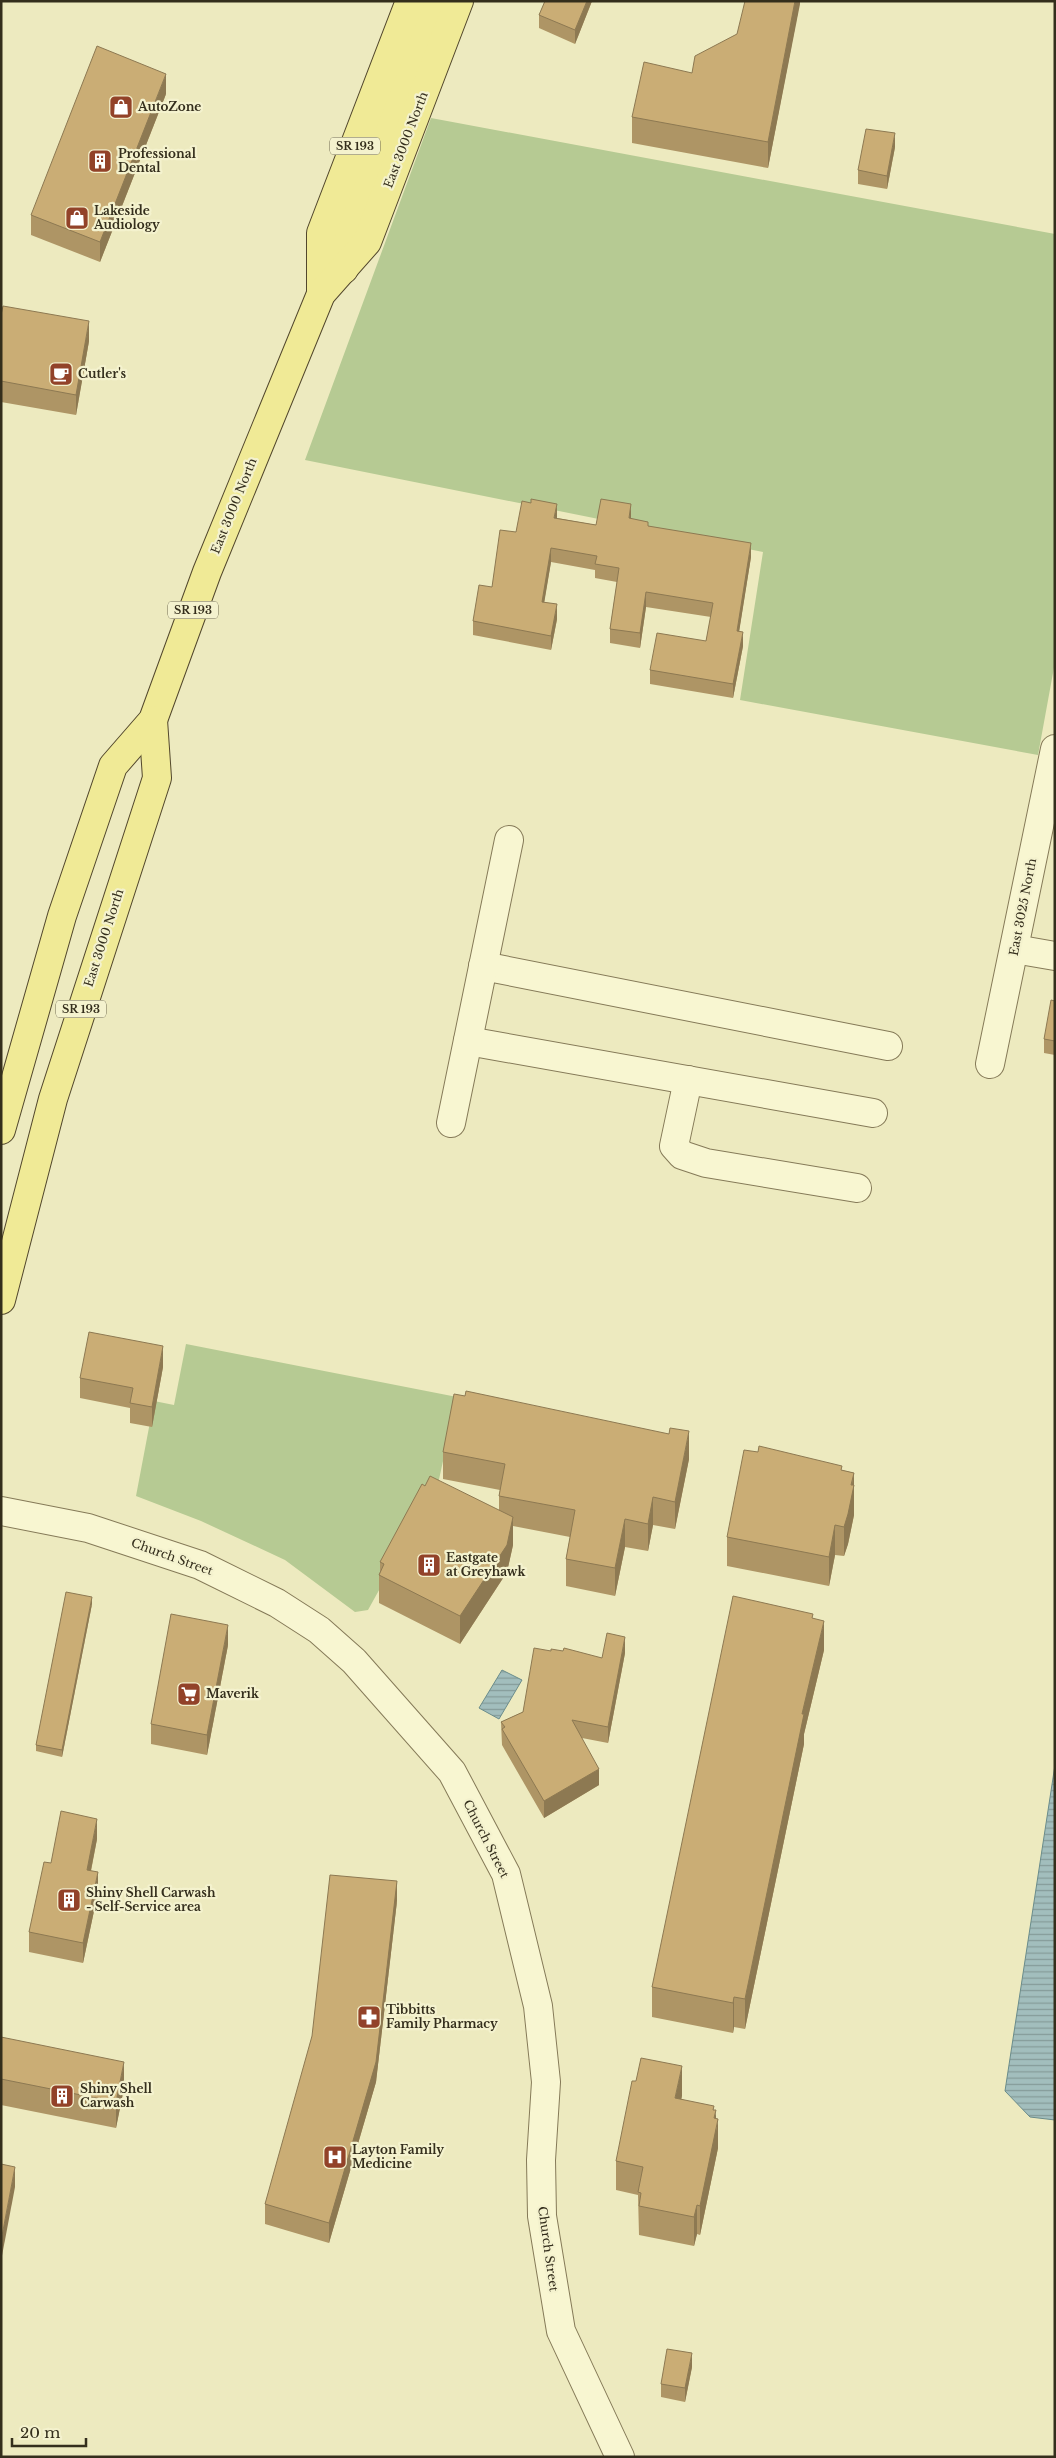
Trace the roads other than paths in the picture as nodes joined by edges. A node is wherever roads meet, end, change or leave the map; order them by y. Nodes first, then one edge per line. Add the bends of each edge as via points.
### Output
1 (410, 1) edge
2 (432, 1) edge
3 (459, 1) edge
4 (344, 269) junction
5 (321, 294) junction
6 (153, 720) junction
7 (1055, 749) edge
8 (509, 840) dead end
9 (1015, 949) junction
10 (1055, 956) edge
11 (483, 966) junction
12 (468, 1041) junction
13 (888, 1046) dead end
14 (990, 1064) dead end
15 (688, 1080) junction
16 (874, 1113) dead end
17 (451, 1123) dead end
18 (1, 1130) edge
19 (857, 1188) dead end
20 (1, 1300) edge
21 (1, 1511) edge
22 (620, 2457) edge

1 - 5 main road, East 3000 North / SR 193 via 321,233
2 - 4 main road via 350,215 341,248
3 - 4 main road, East 3000 North / SR 193 via 367,242
4 - 5 main road, East 3000 North / SR 193
5 - 6 main road, East 3000 North / SR 193 via 207,572
6 - 18 main road, East 3000 North / SR 193 via 112,766 62,916
6 - 20 main road, East 3000 North / SR 193 via 157,778 53,1099
7 - 9 street, East 3025 North
8 - 11 street
9 - 10 street
9 - 14 street, East 3025 North
11 - 12 street
11 - 13 street
12 - 15 street
12 - 17 street
15 - 16 street
15 - 19 street via 674,1146 682,1155 706,1163
21 - 22 street, Church Street via 88,1528 200,1565 277,1603 319,1630 354,1661 452,1772 506,1874 538,2006 546,2082 540,2160 542,2216 561,2330

